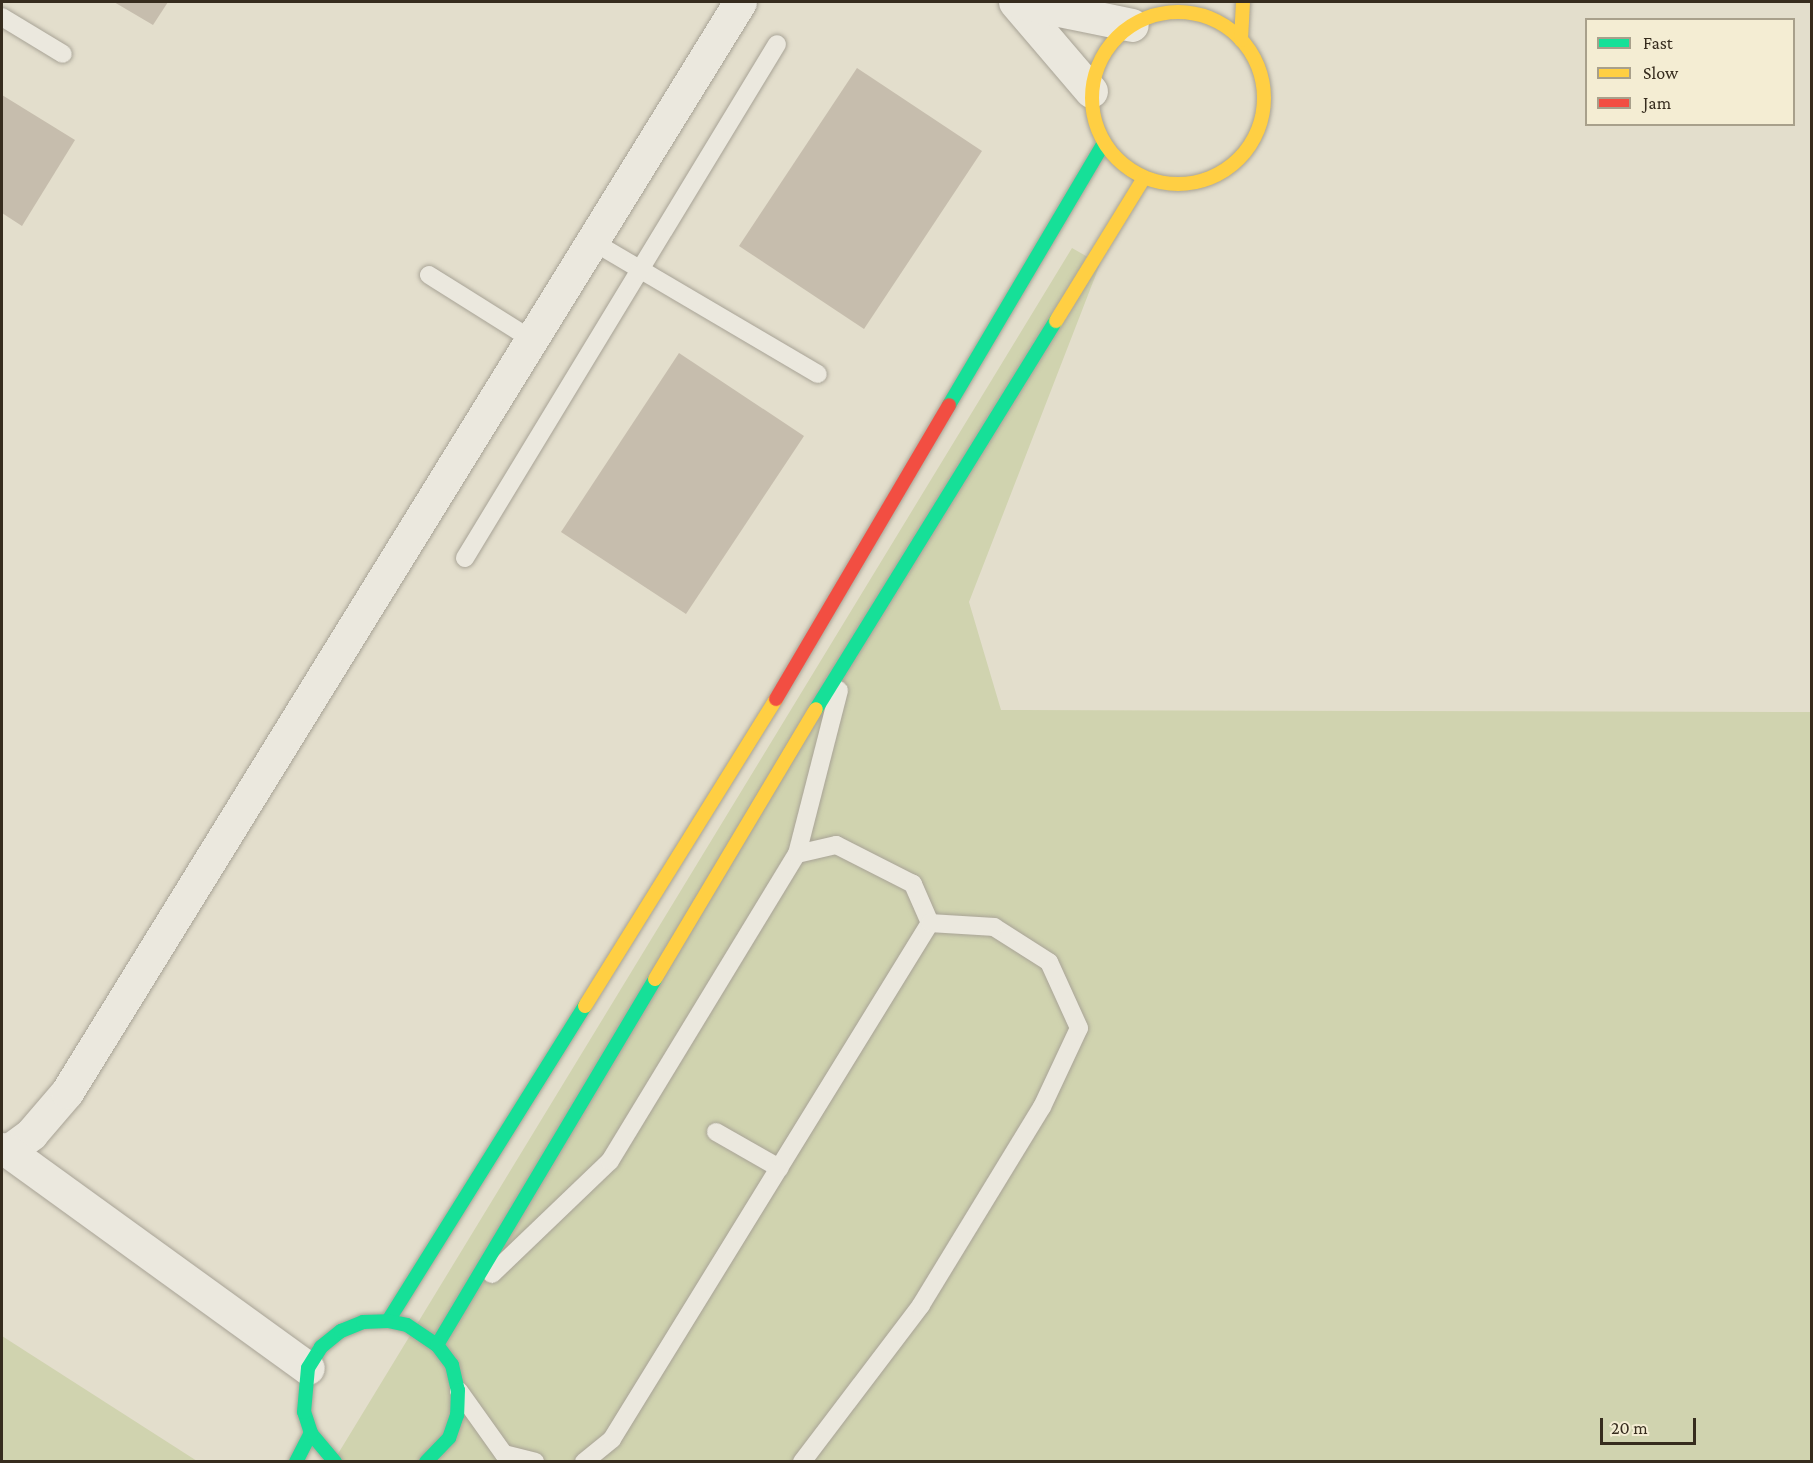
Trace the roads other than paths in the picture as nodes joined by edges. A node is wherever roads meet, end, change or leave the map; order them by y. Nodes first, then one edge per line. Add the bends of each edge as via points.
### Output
1 (740, 2) edge
2 (1017, 2) edge
3 (1169, 2) edge
4 (1243, 2) edge
5 (2, 17) edge
6 (1146, 19) junction
7 (1241, 40) junction
8 (777, 44) dead end
9 (63, 54) dead end
10 (1091, 91) junction
11 (1104, 143) junction
12 (1144, 178) junction
13 (592, 241) junction
14 (639, 269) junction
15 (429, 275) dead end
16 (531, 339) junction
17 (818, 374) dead end
18 (465, 558) dead end
19 (847, 657) junction
20 (797, 854) junction
21 (930, 923) junction
22 (716, 1132) dead end
23 (5, 1150) edge
24 (779, 1168) junction
25 (464, 1300) junction
26 (388, 1321) junction
27 (437, 1345) junction
28 (308, 1368) junction
29 (458, 1390) junction
30 (310, 1433) junction
31 (435, 1460) edge
32 (296, 1461) edge
33 (335, 1461) edge
34 (535, 1461) edge
35 (584, 1461) edge
36 (802, 1461) edge

1 - 13 street
2 - 6 street
2 - 10 street
3 - 6 street
4 - 7 street
5 - 9 lane
6 - 7 street via 1189,13 1218,22
6 - 10 street via 1111,42 1098,65
7 - 12 street via 1258,65 1264,94 1261,124 1247,150 1225,170 1198,182 1171,184
8 - 14 lane
10 - 11 street via 1094,118
11 - 12 street via 1122,164
11 - 26 street via 769,711
12 - 19 street
13 - 14 lane
13 - 16 street
14 - 17 lane
14 - 18 lane
15 - 16 lane
16 - 23 street via 67,1092 32,1134
19 - 20 lane
19 - 25 street
20 - 21 lane via 836,845 913,884
20 - 25 lane via 610,1161
21 - 24 lane
21 - 36 lane via 994,927 1049,962 1079,1029 1042,1107 921,1305
22 - 24 lane
23 - 28 street
24 - 35 lane via 612,1439
25 - 27 street
26 - 27 street via 407,1325
26 - 28 street via 363,1322 341,1331 321,1347
27 - 29 street via 452,1365
28 - 30 street via 303,1412
29 - 31 street via 457,1415
29 - 34 lane via 504,1454
30 - 32 street
30 - 33 street

